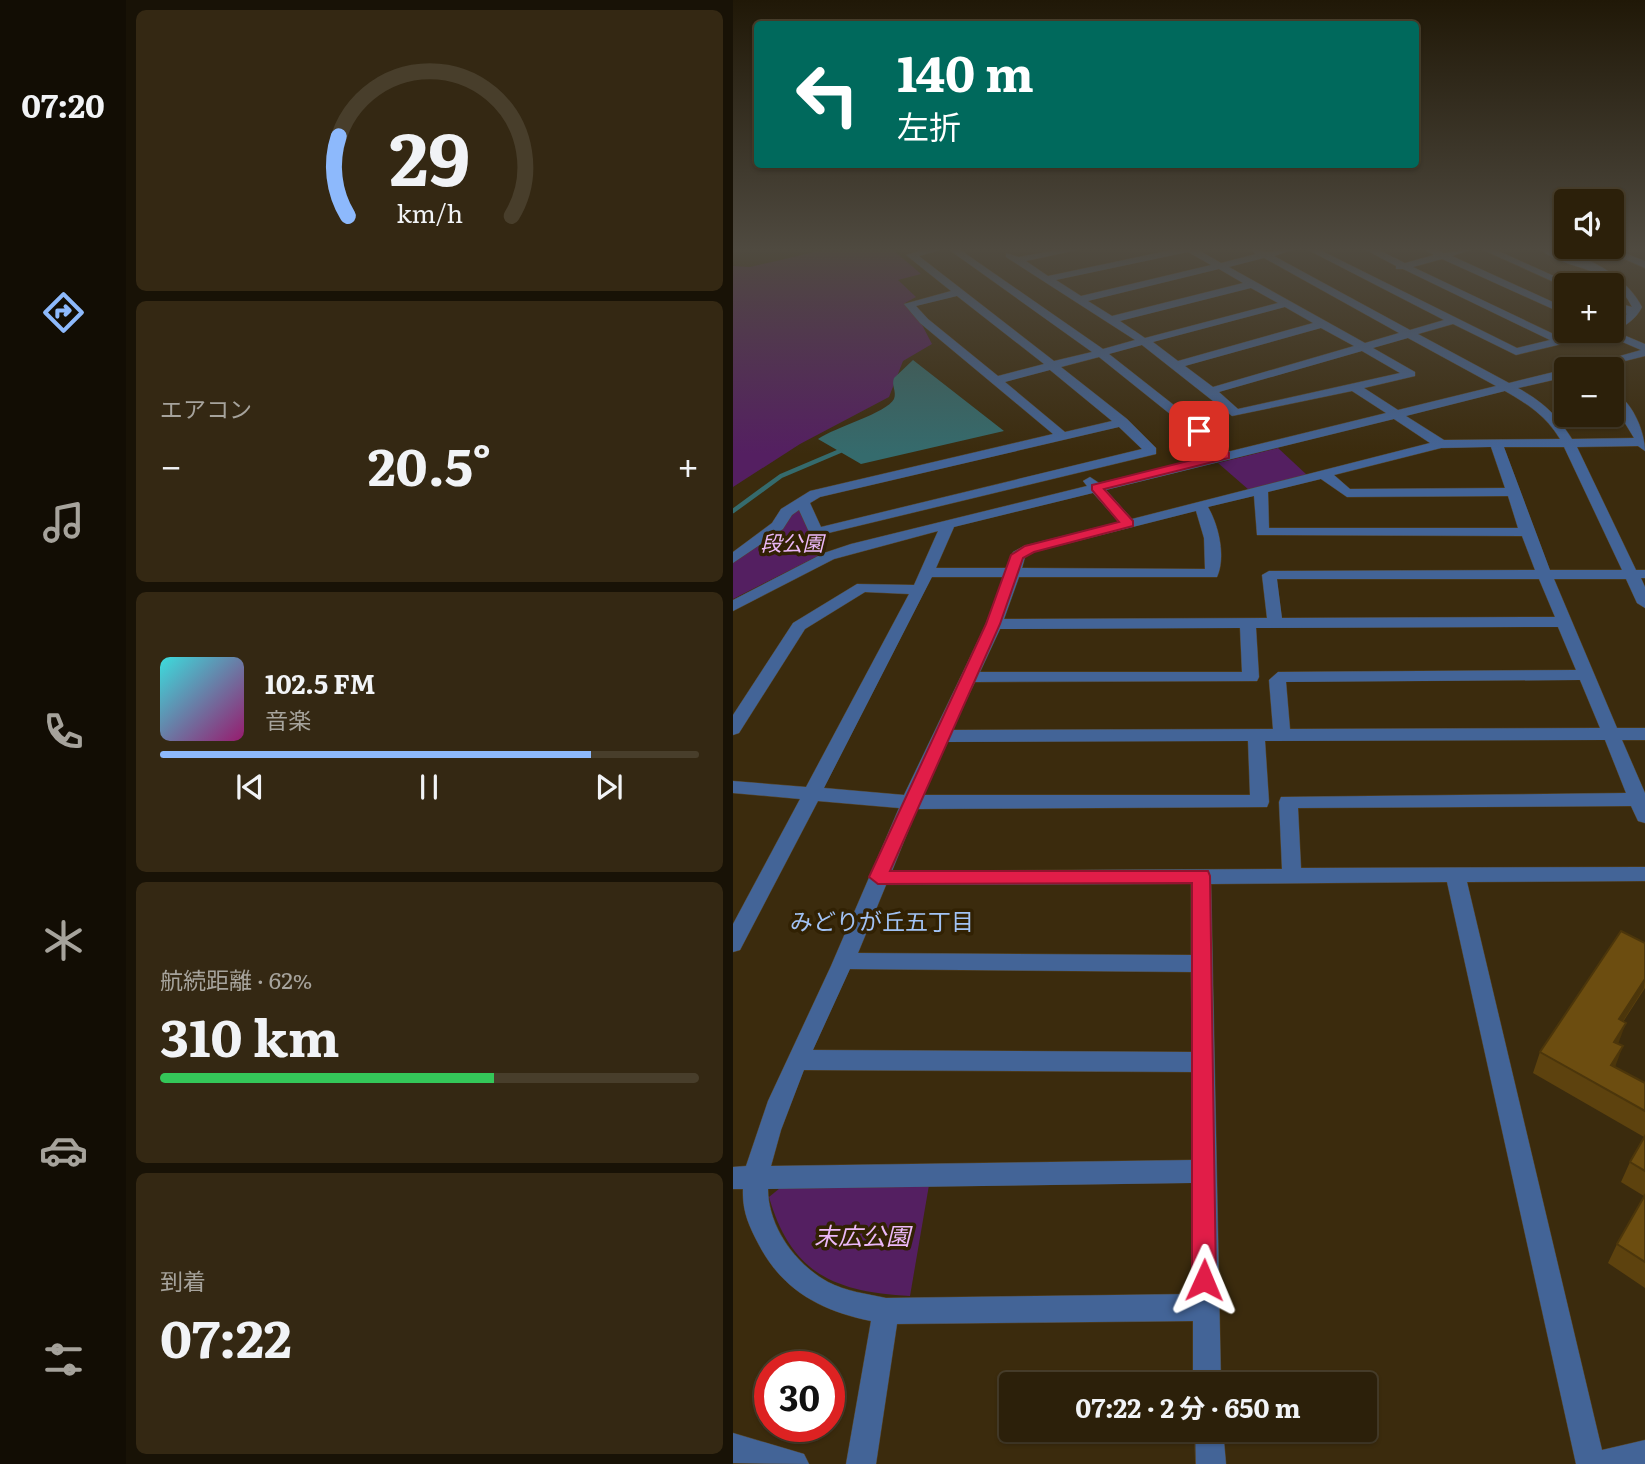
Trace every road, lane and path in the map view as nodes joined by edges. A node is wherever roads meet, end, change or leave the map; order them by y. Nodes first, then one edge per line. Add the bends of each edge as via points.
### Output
1 (921, 317) edge
2 (989, 317) edge
3 (1052, 317) edge
4 (1105, 317) edge
5 (1120, 317) edge
6 (1236, 317) edge
7 (1310, 317) edge
8 (1383, 317) edge
9 (1446, 317) edge
10 (1511, 317) edge
11 (1109, 320) junction
12 (1453, 321) junction
13 (1322, 324) junction
14 (1410, 332) junction
15 (1554, 338) edge
16 (1624, 340) edge
17 (1144, 342) junction
18 (1554, 342) edge
19 (1364, 347) junction
20 (1645, 350) edge
21 (1101, 353) junction
22 (1621, 357) edge
23 (1051, 365) junction
24 (1175, 366) junction
25 (1554, 376) edge
26 (997, 380) junction
27 (1509, 386) junction
28 (1354, 387) junction
29 (1211, 391) junction
30 (1624, 410) edge
31 (1396, 413) junction
32 (1123, 422) junction
33 (1063, 436) junction
34 (1568, 442) junction
35 (1496, 443) junction
36 (1441, 444) junction
37 (1644, 444) edge
38 (1224, 456) junction
39 (1077, 469) junction
40 (1325, 475) junction
41 (1096, 488) junction
42 (1261, 491) junction
43 (1513, 492) junction
44 (803, 502) junction
45 (1200, 505) junction
46 (1128, 523) junction
47 (948, 524) junction
48 (1527, 532) junction
49 (733, 559) edge
50 (928, 572) junction
51 (1638, 574) edge
52 (1013, 575) junction
53 (1547, 575) junction
54 (919, 590) junction
55 (1645, 603) edge
56 (733, 606) edge
57 (1565, 622) junction
58 (1247, 623) junction
59 (1275, 623) junction
60 (993, 624) junction
61 (1585, 675) junction
62 (968, 677) junction
63 (734, 726) edge
64 (1282, 734) junction
65 (1612, 734) junction
66 (1645, 734) edge
67 (1256, 735) junction
68 (940, 736) junction
69 (733, 787) edge
70 (812, 794) junction
71 (910, 802) junction
72 (1641, 807) edge
73 (1645, 874) edge
74 (1292, 875) junction
75 (1201, 876) junction
76 (878, 877) junction
77 (1456, 877) junction
78 (733, 944) edge
79 (844, 961) junction
80 (1201, 964) junction
81 (798, 1060) junction
82 (1202, 1062) junction
83 (1205, 1171) junction
84 (745, 1177) edge
85 (1204, 1307) junction
86 (886, 1311) junction
87 (1207, 1372) edge
88 (1210, 1442) edge
89 (733, 1448) edge
90 (1645, 1455) edge
91 (794, 1464) edge
92 (861, 1464) edge
93 (1211, 1464) edge
94 (1591, 1464) edge
95 (1604, 1464) edge

1 - 26 street
2 - 23 street
3 - 21 street
4 - 11 street
5 - 11 street
6 - 17 street
7 - 13 street
8 - 14 street
9 - 12 street
10 - 15 street
11 - 17 street
12 - 14 street
12 - 18 street via 1516,352
13 - 19 street
13 - 24 street
14 - 19 street
14 - 27 street
16 - 20 street
17 - 21 street
17 - 24 street
19 - 28 street via 1411,374
19 - 29 street
20 - 22 street
21 - 23 street
21 - 38 street
23 - 26 street
23 - 32 street
24 - 29 street
25 - 27 street
26 - 33 street
27 - 31 street
27 - 34 street via 1553,418
28 - 29 street via 1236,413
28 - 31 street
30 - 37 street
31 - 36 street
31 - 38 street
32 - 33 street
32 - 39 street via 1151,451
33 - 44 street via 815,494
34 - 35 street
34 - 37 street
34 - 51 street
35 - 36 street
35 - 43 street
36 - 40 street
38 - 41 street
39 - 41 street
39 - 44 street via 816,531
40 - 42 street
40 - 43 street via 1347,493
41 - 46 street
41 - 47 street
42 - 45 street
42 - 48 street via 1262,532
43 - 48 street
44 - 49 street
45 - 46 street
45 - 52 street via 1214,552 1212,574
46 - 52 street via 1029,549 1018,555
47 - 50 street
47 - 56 street via 829,556
48 - 53 street
50 - 52 street
50 - 54 street
51 - 53 street
51 - 55 street
52 - 60 street
53 - 57 street
53 - 59 street via 1269,575
54 - 63 street via 862,587 799,626
54 - 70 street
57 - 59 street
57 - 61 street
58 - 59 street
58 - 60 street
58 - 62 street via 1251,677
60 - 62 street
61 - 64 street via 1284,676 1277,680
61 - 65 street
62 - 68 street
64 - 65 street
64 - 67 street
65 - 66 street
65 - 72 street
67 - 68 street
67 - 71 street via 1260,802
68 - 71 street
69 - 70 street
70 - 71 street
70 - 78 street
71 - 76 street
72 - 74 street via 1288,802
73 - 77 street
74 - 75 street
74 - 77 street
75 - 76 street
75 - 80 street
76 - 79 street
77 - 94 street
79 - 80 street
79 - 81 street
80 - 82 street
81 - 82 street
81 - 84 street
82 - 83 street
83 - 84 street
83 - 85 street
84 - 86 street via 783,1262 805,1285 838,1302
85 - 86 street
85 - 87 street
86 - 92 street
88 - 93 street
89 - 91 street
90 - 95 street

